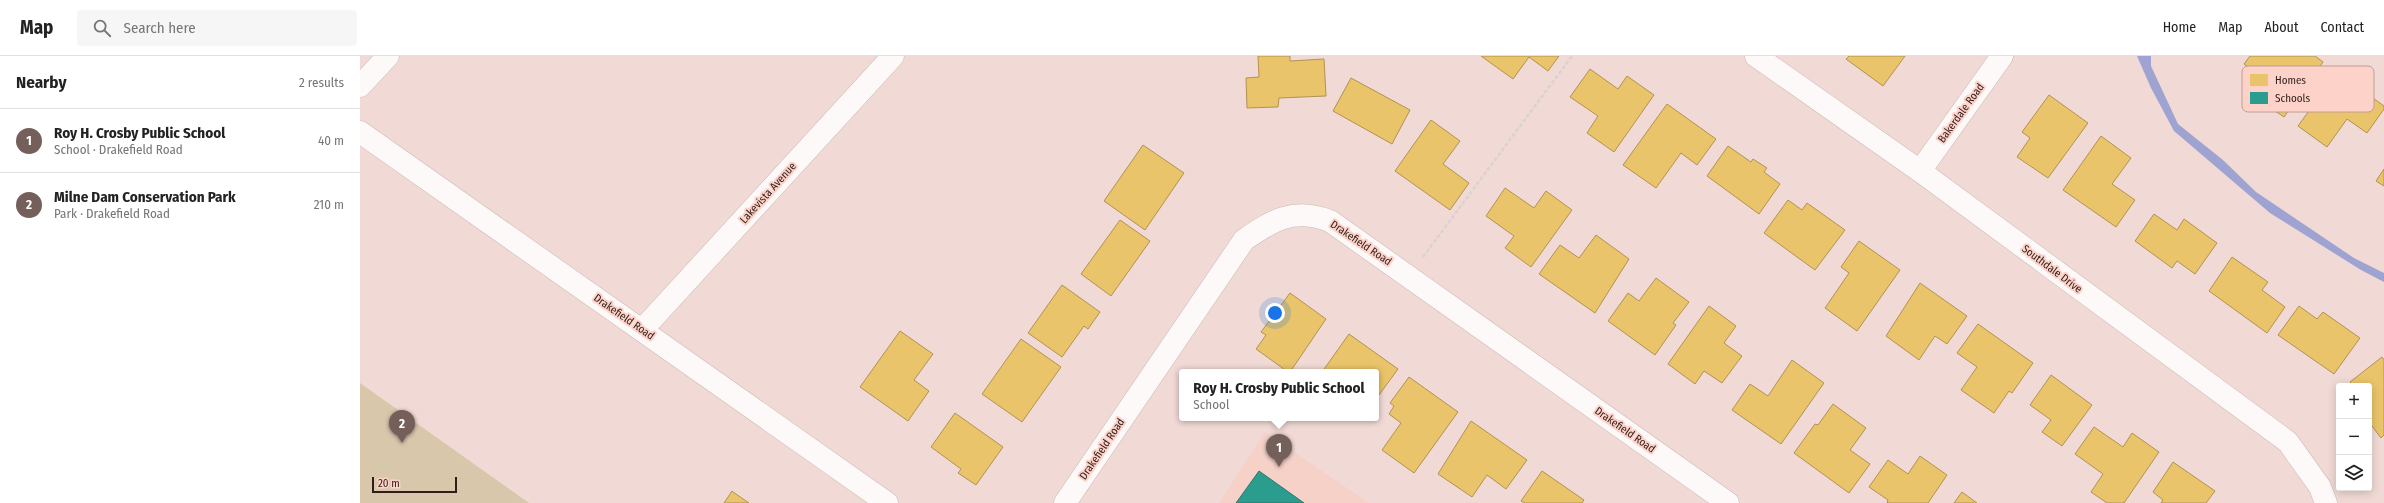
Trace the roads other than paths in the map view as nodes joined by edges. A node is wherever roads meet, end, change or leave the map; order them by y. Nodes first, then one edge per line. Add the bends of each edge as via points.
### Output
1 (388, 56) edge
2 (893, 56) edge
3 (1756, 56) edge
4 (2002, 56) edge
5 (360, 86) edge
6 (360, 132) edge
7 (1920, 171) junction
8 (642, 330) junction
9 (887, 503) edge
10 (1065, 503) edge
11 (1728, 503) edge
12 (2326, 503) edge

1 - 5 street
2 - 8 street, Lakevista Avenue
3 - 7 street, Southdale Drive
4 - 7 street, Bakerdale Road
6 - 8 street, Drakefield Road
7 - 12 street, Southdale Drive via 2288,442 2320,487
8 - 9 street, Drakefield Road
10 - 11 street, Drakefield Road via 1244,240 1265,225 1294,215 1316,215 1330,221

